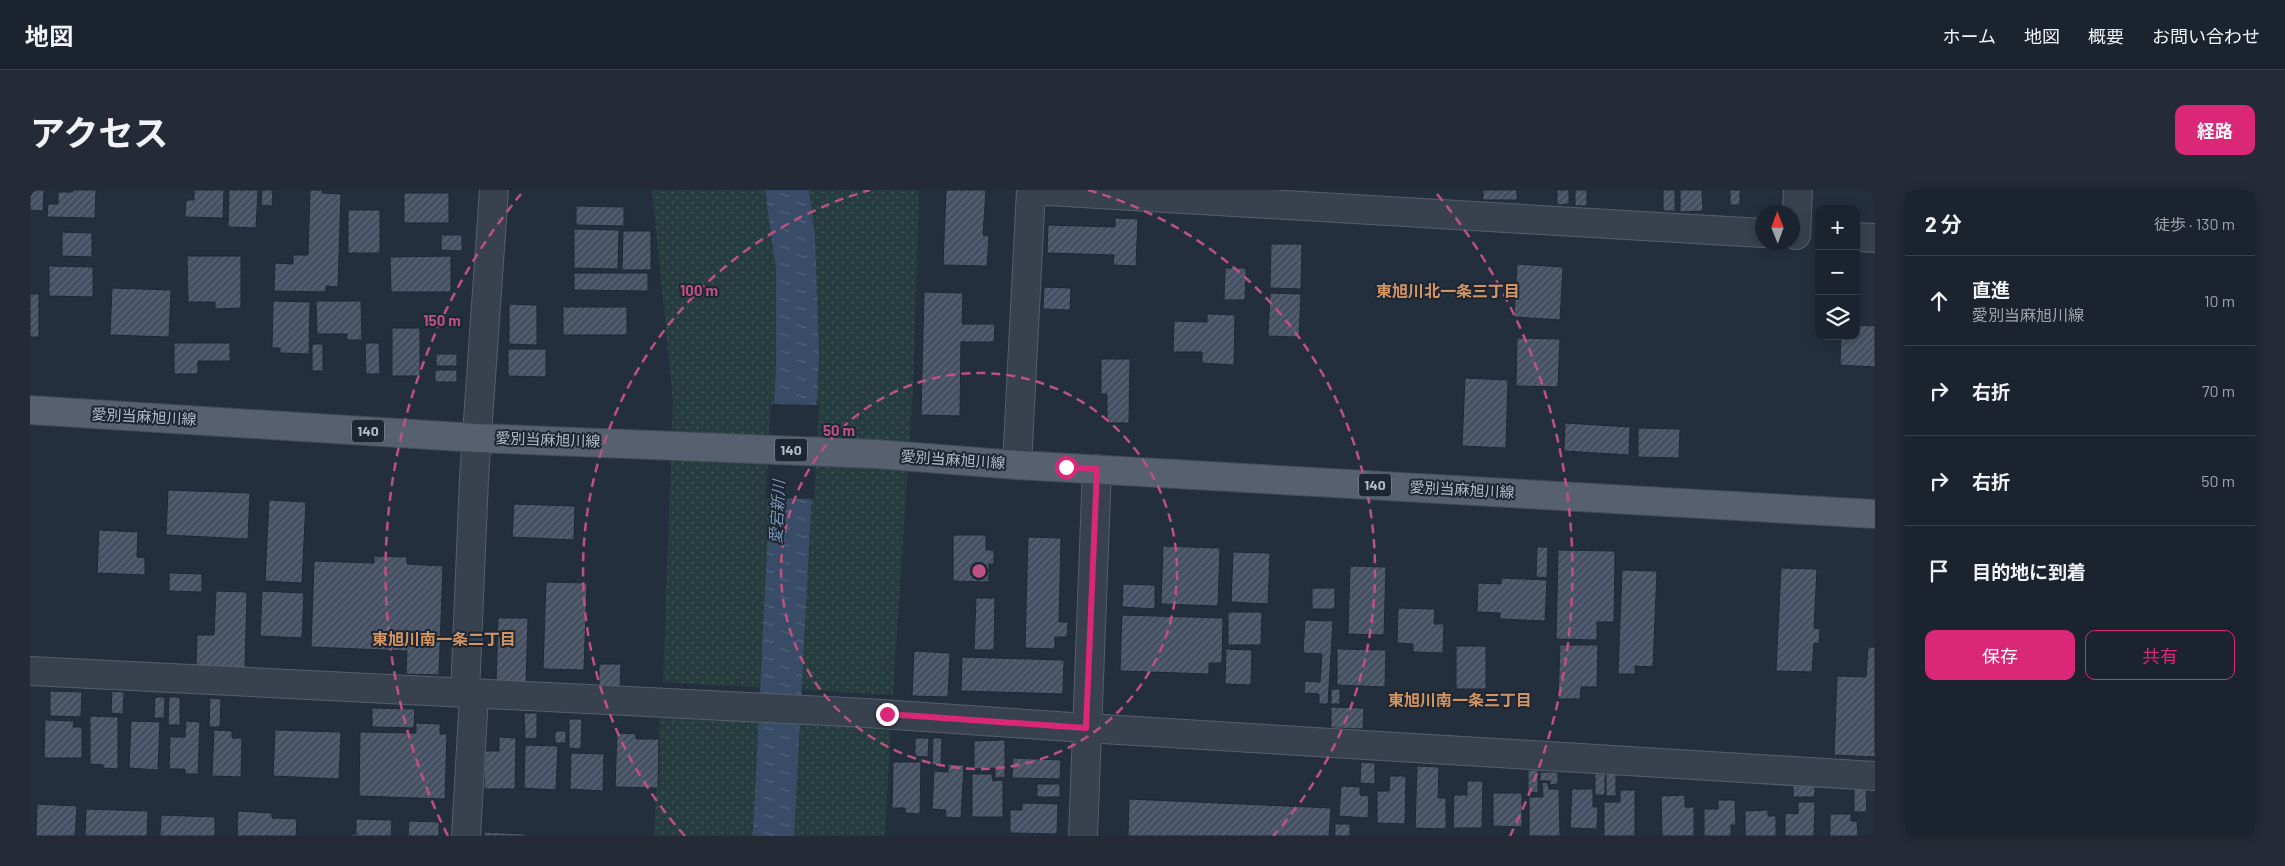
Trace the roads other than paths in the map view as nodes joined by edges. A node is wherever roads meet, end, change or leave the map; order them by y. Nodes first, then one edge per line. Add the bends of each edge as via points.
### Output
1 (494, 190) edge
2 (1031, 190) edge
3 (1798, 190) edge
4 (1755, 233) edge
5 (1802, 235) edge
6 (1860, 237) edge
7 (1875, 238) edge
8 (30, 410) edge
9 (477, 438) junction
10 (1017, 465) junction
11 (1097, 469) junction
12 (1875, 514) edge
13 (30, 671) edge
14 (470, 694) junction
15 (1086, 728) junction
16 (1875, 776) edge
17 (466, 836) edge
18 (1083, 836) edge

1 - 9 street
2 - 4 street
2 - 10 street
3 - 5 street
6 - 7 street
8 - 9 main road, 愛別当麻旭川線 / 140
9 - 10 main road, 愛別当麻旭川線 / 140 via 706,445
9 - 14 street
10 - 11 main road, 愛別当麻旭川線 / 140
11 - 12 main road, 愛別当麻旭川線 / 140
11 - 15 street
13 - 14 street
14 - 15 street via 866,713
14 - 17 street
15 - 16 street
15 - 18 street

